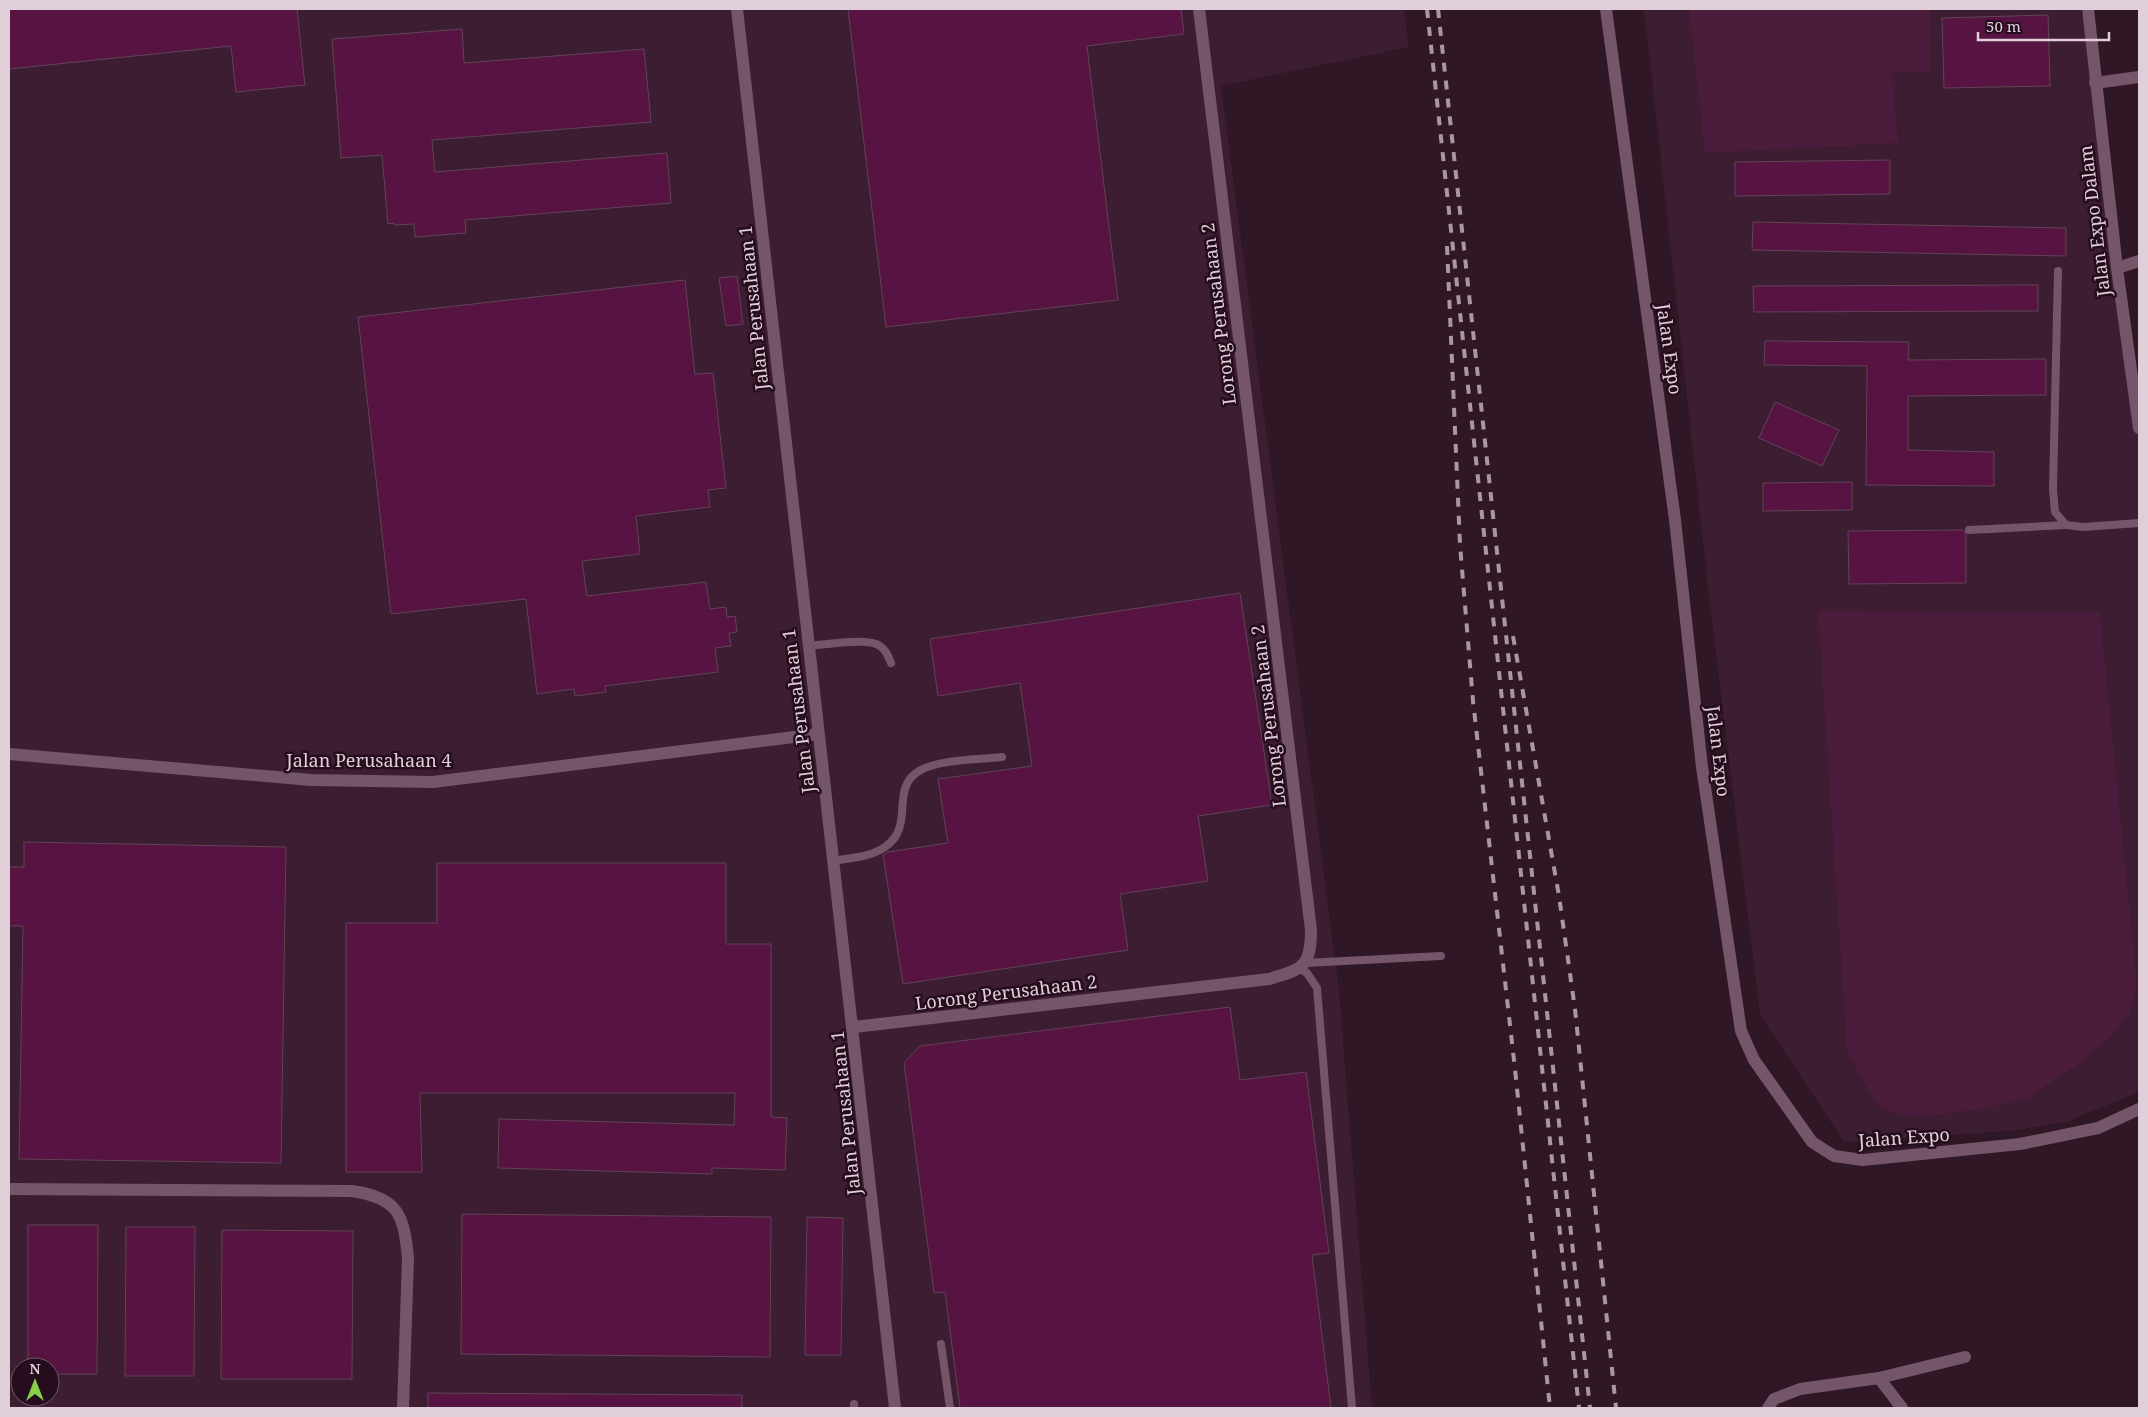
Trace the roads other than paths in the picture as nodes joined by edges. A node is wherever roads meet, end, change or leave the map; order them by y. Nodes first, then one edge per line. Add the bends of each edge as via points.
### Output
1 (737, 9) edge
2 (1199, 9) edge
3 (1606, 9) edge
4 (2088, 9) edge
5 (2139, 77) edge
6 (2095, 83) junction
7 (2139, 261) edge
8 (2117, 268) junction
9 (2058, 271) dead end
10 (2139, 428) edge
11 (2139, 523) edge
12 (2066, 524) junction
13 (1969, 530) dead end
14 (808, 646) junction
15 (891, 663) dead end
16 (818, 734) junction
17 (9, 754) edge
18 (1002, 757) dead end
19 (833, 861) junction
20 (1441, 956) dead end
21 (1303, 966) junction
22 (854, 1028) junction
23 (2139, 1109) edge
24 (9, 1189) edge
25 (941, 1344) dead end
26 (1965, 1357) dead end
27 (1879, 1378) junction
28 (403, 1408) edge
29 (896, 1408) edge
30 (950, 1408) edge
31 (1352, 1408) edge
32 (1768, 1408) edge
33 (1902, 1408) edge

1 - 14 street, Jalan Perusahaan 1
2 - 21 street, Lorong Perusahaan 2 via 1311,930 1311,948
3 - 23 street, Jalan Expo via 1675,520 1702,767 1741,1031 1754,1060 1812,1142 1834,1156 1863,1160 2020,1144 2098,1128
4 - 6 street, Jalan Expo Dalam
5 - 6 street
6 - 8 street, Jalan Expo Dalam
7 - 8 street
8 - 10 street, Jalan Expo Dalam
9 - 12 lane via 2053,489 2055,512
11 - 12 lane via 2083,528
12 - 13 lane
14 - 15 lane via 879,644
14 - 16 street, Jalan Perusahaan 1
16 - 17 street, Jalan Perusahaan 4 via 433,782 311,780
16 - 19 street, Jalan Perusahaan 1
18 - 19 lane via 938,764 919,771 907,782 902,796 898,835 884,848 869,854
19 - 22 street, Jalan Perusahaan 1
20 - 21 lane
21 - 22 street, Lorong Perusahaan 2 via 1269,979
21 - 31 lane via 1317,988
22 - 29 street, Jalan Perusahaan 1
24 - 28 street via 352,1191 373,1194 391,1203 400,1217 408,1259
25 - 30 lane
26 - 27 street
27 - 32 street via 1800,1389 1774,1399
27 - 33 street

